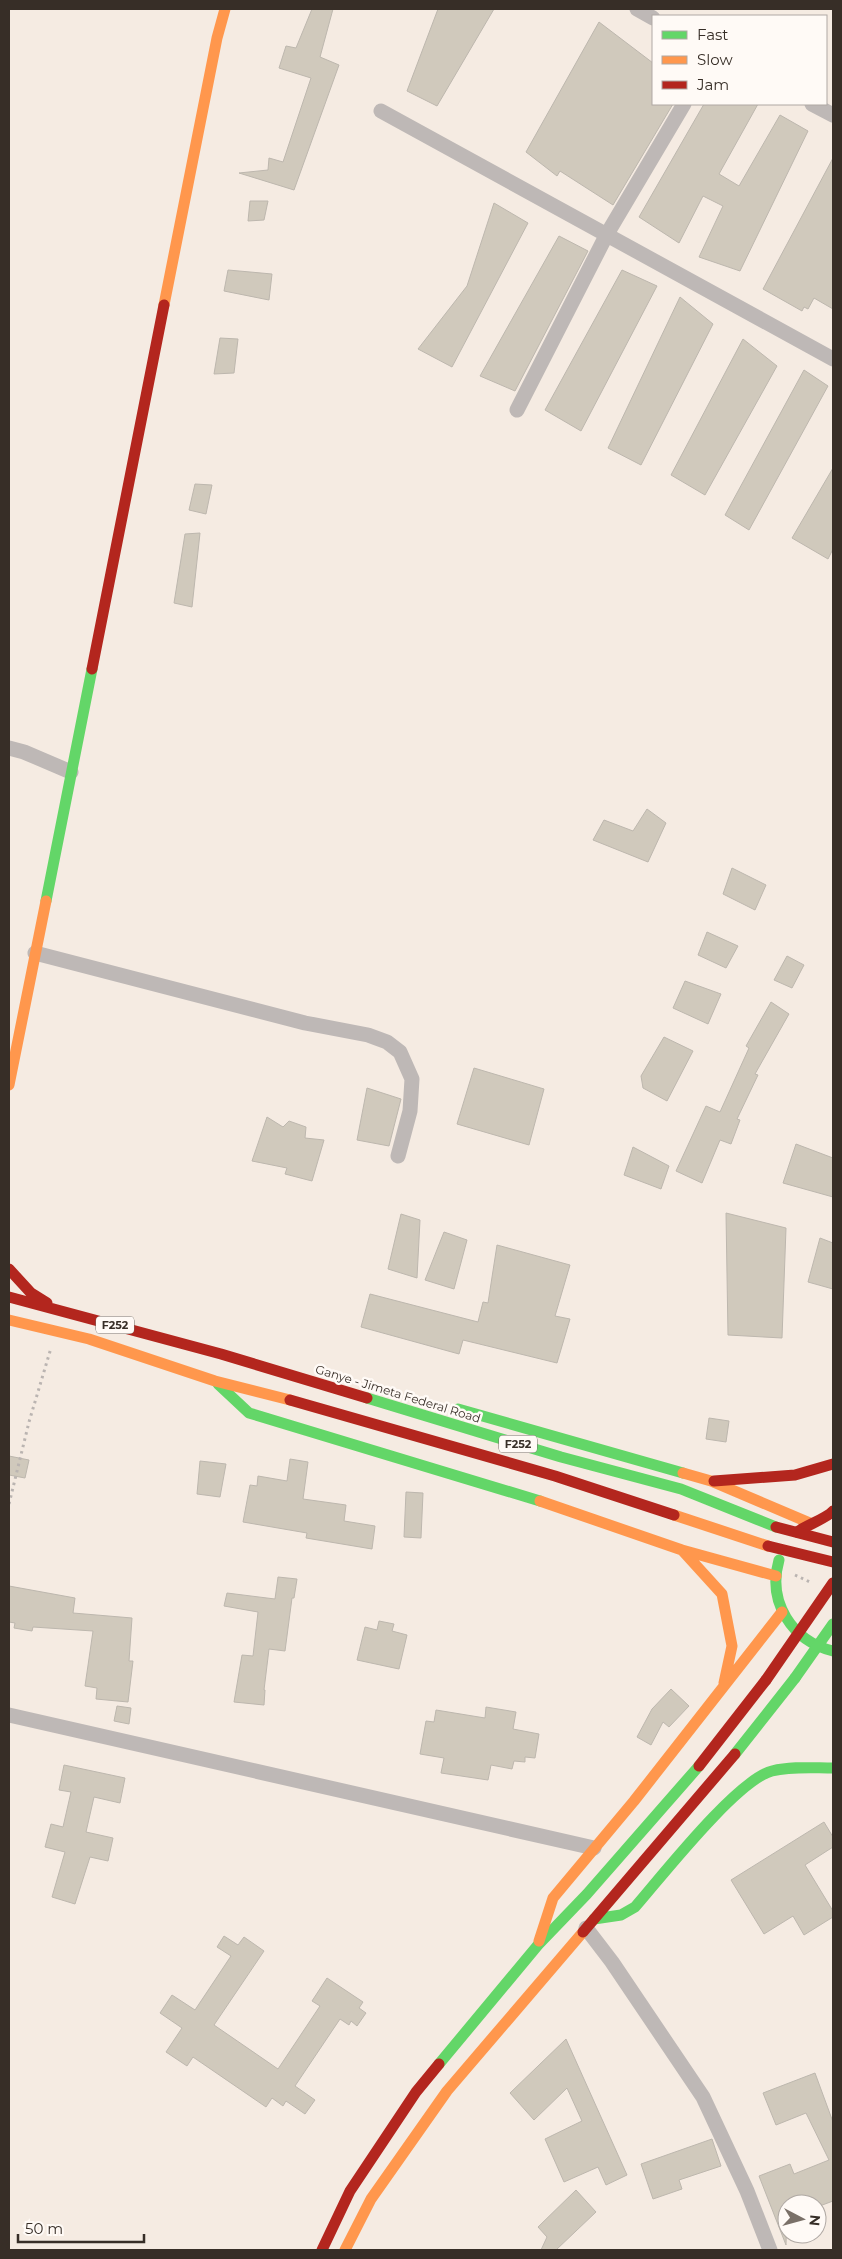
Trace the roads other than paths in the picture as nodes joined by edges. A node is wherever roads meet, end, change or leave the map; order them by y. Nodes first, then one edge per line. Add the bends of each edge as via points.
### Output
1 (225, 9) edge
2 (637, 9) edge
3 (652, 17) edge
4 (683, 105) edge
5 (814, 105) edge
6 (381, 111) dead end
7 (833, 115) edge
8 (607, 234) junction
9 (833, 359) edge
10 (517, 410) dead end
11 (9, 748) edge
12 (71, 772) junction
13 (35, 953) junction
14 (9, 1086) edge
15 (398, 1156) dead end
16 (9, 1270) edge
17 (9, 1297) edge
18 (55, 1308) junction
19 (9, 1320) edge
20 (221, 1354) junction
21 (276, 1358) dead end
22 (215, 1381) junction
23 (444, 1406) dead end
24 (833, 1464) edge
25 (710, 1481) junction
26 (832, 1514) edge
27 (810, 1523) junction
28 (833, 1542) edge
29 (682, 1550) junction
30 (833, 1562) edge
31 (776, 1576) junction
32 (833, 1583) edge
33 (782, 1612) junction
34 (833, 1624) edge
35 (833, 1650) edge
36 (722, 1690) junction
37 (9, 1715) edge
38 (833, 1768) edge
39 (594, 1848) junction
40 (590, 1923) junction
41 (538, 1945) junction
42 (322, 2250) edge
43 (345, 2250) edge
44 (770, 2250) edge

1 - 12 main road
2 - 3 street
4 - 8 street
5 - 7 street
6 - 8 street
8 - 9 street
8 - 10 street
11 - 12 street
12 - 13 main road
13 - 14 main road
13 - 15 street via 387,1042 400,1052 412,1079 410,1111
16 - 18 main road via 31,1293
17 - 18 main road, Ganye - Jimeta Federal Road / F252
18 - 20 main road, Ganye - Jimeta Federal Road / F252
19 - 22 main road, F252 via 89,1339
20 - 21 main road
20 - 28 main road, Ganye - Jimeta Federal Road / F252, bridge via 561,1457 681,1489 776,1528
22 - 29 main road via 249,1413 513,1492
22 - 30 main road, F252, bridge via 555,1476 768,1546
23 - 25 main road
24 - 25 main road via 795,1474
25 - 27 main road
26 - 27 main road
27 - 31 main road via 784,1548
29 - 31 main road
29 - 36 main road via 722,1594 732,1646
31 - 33 main road
32 - 41 main road, bridge via 766,1680 710,1753
33 - 35 main road via 804,1639 820,1648
33 - 36 main road
34 - 40 main road, bridge via 724,1768
36 - 39 main road
37 - 39 street
38 - 40 main road via 789,1768 753,1779 719,1812 635,1907 621,1915
39 - 41 main road via 553,1898
40 - 43 main road via 446,2091 371,2199
40 - 44 street via 612,1962 703,2097
41 - 42 main road via 416,2092 350,2191

